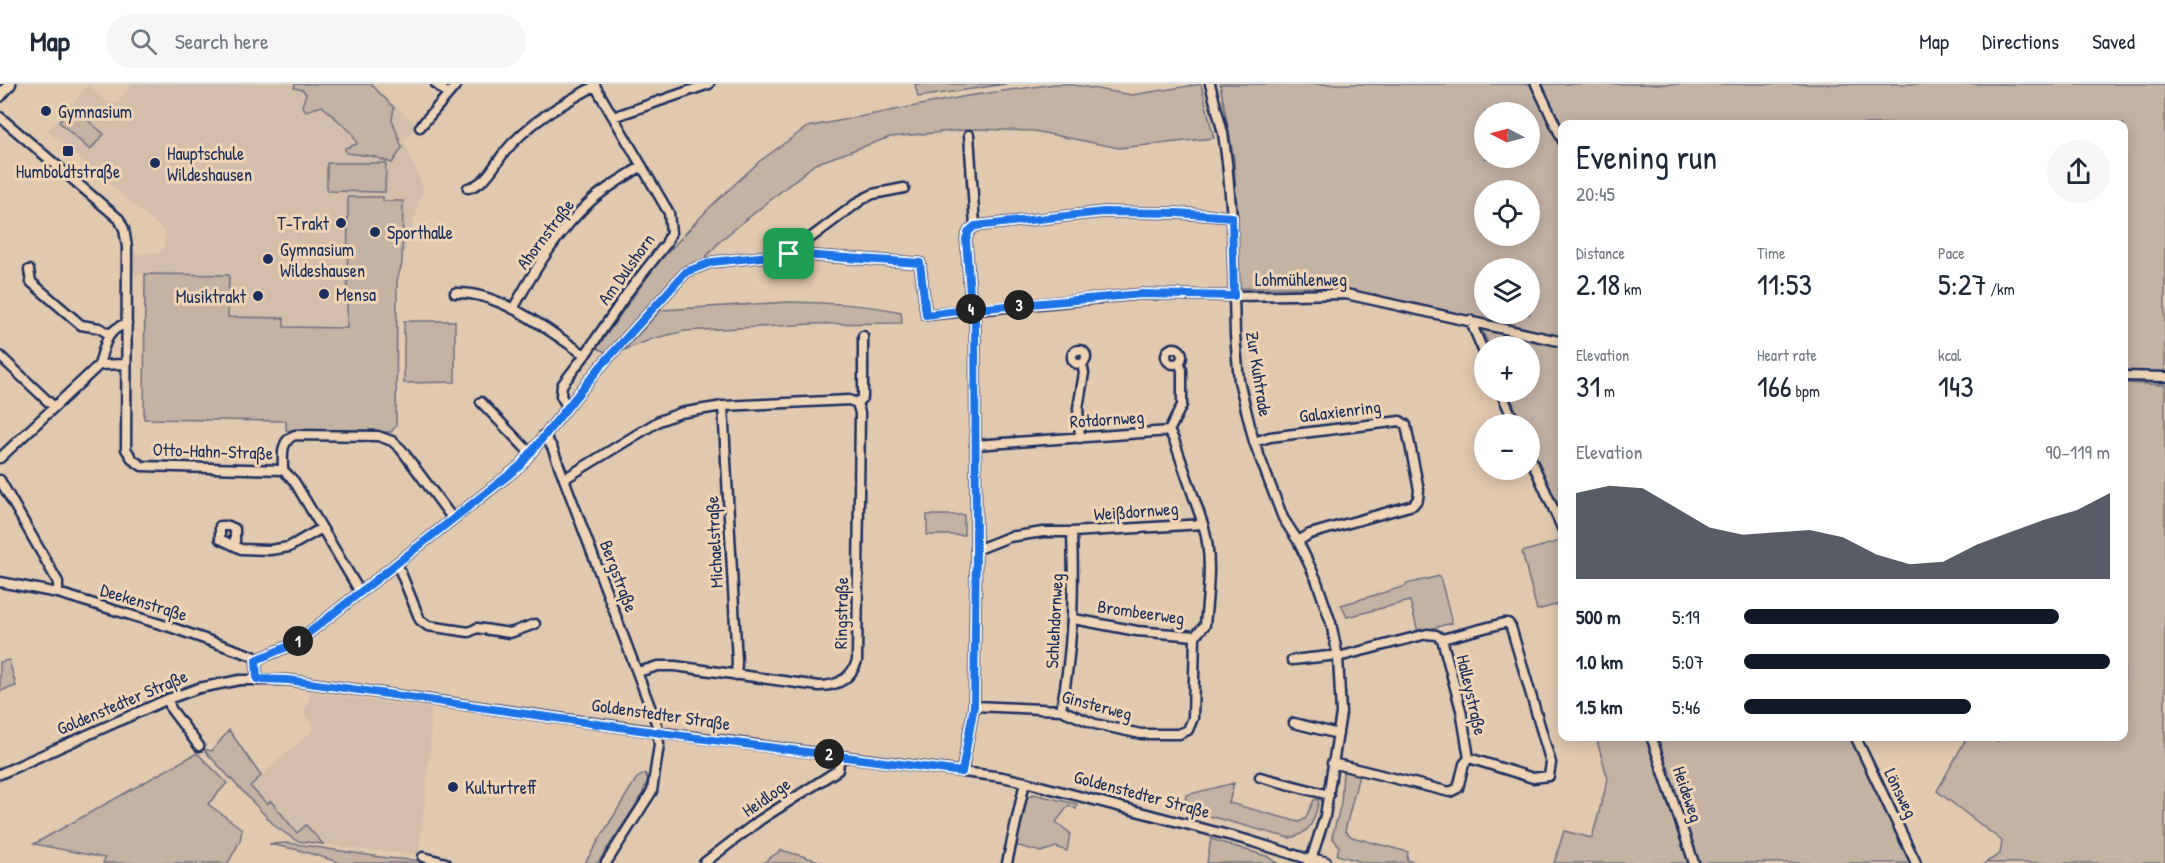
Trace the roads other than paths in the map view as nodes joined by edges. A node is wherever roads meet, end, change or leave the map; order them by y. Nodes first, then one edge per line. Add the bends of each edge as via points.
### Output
1 (10, 84) edge
2 (436, 84) edge
3 (457, 84) edge
4 (709, 84) edge
5 (1210, 84) edge
6 (1536, 84) edge
7 (595, 85) edge
8 (448, 94) junction
9 (0, 96) edge
10 (0, 117) edge
11 (613, 117) junction
12 (420, 127) dead end
13 (1558, 130) edge
14 (969, 135) dead end
15 (642, 166) junction
16 (468, 188) dead end
17 (904, 188) dead end
18 (1232, 217) junction
19 (975, 226) junction
20 (789, 254) junction
21 (29, 270) dead end
22 (455, 293) dead end
23 (1234, 296) junction
24 (513, 309) junction
25 (975, 309) junction
26 (1470, 320) junction
27 (127, 323) junction
28 (109, 334) junction
29 (863, 336) dead end
30 (1477, 336) edge
31 (1558, 341) edge
32 (0, 356) edge
33 (585, 356) junction
34 (1179, 362) dead end
35 (126, 364) junction
36 (1082, 364) dead end
37 (99, 365) junction
38 (2128, 376) edge
39 (2165, 377) edge
40 (481, 402) dead end
41 (857, 403) junction
42 (567, 406) junction
43 (723, 406) junction
44 (54, 407) junction
45 (1169, 431) junction
46 (544, 435) junction
47 (1080, 438) junction
48 (1254, 442) junction
49 (975, 445) junction
50 (530, 453) junction
51 (0, 458) edge
52 (283, 470) junction
53 (564, 479) junction
54 (0, 480) edge
55 (1540, 480) edge
56 (453, 519) junction
57 (1558, 519) edge
58 (1203, 524) junction
59 (322, 528) junction
60 (1072, 532) junction
61 (1298, 541) junction
62 (235, 546) dead end
63 (976, 550) junction
64 (397, 563) junction
65 (0, 582) edge
66 (360, 592) junction
67 (58, 593) junction
68 (1074, 619) junction
69 (535, 624) dead end
70 (1195, 636) junction
71 (1442, 639) junction
72 (1338, 656) junction
73 (256, 660) junction
74 (1292, 660) dead end
75 (638, 672) junction
76 (736, 675) junction
77 (257, 679) junction
78 (168, 699) junction
79 (974, 706) junction
80 (1061, 710) junction
81 (1294, 723) dead end
82 (658, 732) junction
83 (1338, 734) junction
84 (1653, 741) edge
85 (1858, 741) edge
86 (199, 746) dead end
87 (840, 756) junction
88 (1468, 758) junction
89 (1332, 763) junction
90 (962, 772) junction
91 (0, 774) edge
92 (1260, 777) dead end
93 (1025, 782) junction
94 (1329, 795) junction
95 (423, 857) dead end
96 (1310, 861) edge
97 (446, 863) edge
98 (606, 863) edge
99 (704, 863) edge
100 (1007, 863) edge
101 (1325, 863) edge
102 (1694, 863) edge
103 (1916, 863) edge

1 - 9 street
2 - 8 street
3 - 8 street
4 - 11 street
5 - 18 street, Zur Kuhtrade via 1223,133
6 - 13 street
7 - 11 street, Am Dulshorn
7 - 16 street via 531,124 479,186
8 - 12 street
10 - 27 street via 118,219 127,248
11 - 15 street, Am Dulshorn
14 - 19 street
15 - 24 street, Ahornstraße via 608,187 569,224
15 - 33 street, Am Dulshorn via 669,213 671,233
17 - 20 street via 861,200
18 - 19 street via 1103,212
18 - 23 street, Zur Kuhtrade
19 - 25 street via 966,239 970,294
20 - 25 street, Lohmühlenweg via 920,263 926,315
20 - 42 street via 712,262 686,272
21 - 28 street via 31,282 81,325
22 - 24 street via 476,294
23 - 25 street, Lohmühlenweg via 1142,294
23 - 26 street, Lohmühlenweg via 1346,294
23 - 48 street, Zur Kuhtrade via 1239,381
24 - 33 street
25 - 49 street
26 - 30 street
26 - 31 street, Lohmühlenweg
27 - 28 street
27 - 35 street
28 - 37 street
29 - 41 street, Ringstraße via 863,397
32 - 44 street
33 - 42 street, Am Dulshorn via 562,385 561,396
34 - 45 street, Rotdornweg via 1182,405
35 - 37 street
35 - 52 street, Otto-Hahn-Straße via 126,448 133,460 142,466
36 - 47 street
37 - 44 street
38 - 39 street
40 - 50 street
41 - 43 street via 849,400
41 - 76 street, Ringstraße via 860,413 854,671 841,683 829,686
42 - 46 street
43 - 53 street via 680,413 659,422
43 - 76 street, Michaelstraße
44 - 51 street
45 - 47 street, Rotdornweg
45 - 58 street, Weißdornweg
46 - 50 street
46 - 53 street, Bergstraße
47 - 49 street, Rotdornweg
48 - 61 street, Zur Kuhtrade via 1283,518
48 - 61 street, Galaxienring via 1400,421 1406,425 1419,490 1413,505 1310,534
49 - 63 street
50 - 56 street via 520,466
52 - 56 street, Otto-Hahn-Straße via 283,447 288,438 298,434 378,436 401,449
52 - 59 street, Otto-Hahn-Straße
53 - 75 street, Bergstraße
54 - 67 street via 58,582
55 - 57 street
56 - 64 street
58 - 60 street, Weißdornweg
58 - 70 street, Brombeerweg via 1208,539 1209,574 1205,625
59 - 62 street via 289,547 270,550
59 - 66 street, Otto-Hahn-Straße
60 - 63 street, Weißdornweg via 1009,537
60 - 68 street, Schlehdornweg
61 - 72 street, Zur Kuhtrade via 1331,622
63 - 79 street
64 - 66 street
64 - 69 street via 420,620 428,626 510,633
65 - 67 street, Deekenstraße
66 - 73 street via 296,643
67 - 73 street, Deekenstraße via 173,628
68 - 70 street, Brombeerweg via 1137,632
68 - 80 street, Schlehdornweg
70 - 80 street, Ginsterweg via 1193,718 1188,730 1179,734 1141,734 1095,724
71 - 72 street via 1427,634
71 - 88 street, Halleystraße via 1461,710
71 - 88 street via 1508,623 1551,763 1549,776 1533,778
72 - 74 street
72 - 83 street, Zur Kuhtrade
73 - 77 street
75 - 76 street, Ringstraße via 675,666
75 - 82 street, Bergstraße
77 - 78 street, Goldenstedter Straße via 210,684
77 - 82 street, Goldenstedter Straße
78 - 86 street via 171,709
78 - 91 street, Goldenstedter Straße
79 - 80 street, Ginsterweg
79 - 90 street
81 - 83 street
82 - 87 street, Goldenstedter Straße
82 - 98 street, Bergstraße via 652,791
83 - 89 street, Zur Kuhtrade
84 - 102 street, Heideweg
85 - 103 street, Lönsweg
87 - 90 street, Goldenstedter Straße
87 - 99 street, Heidloge via 838,770 760,820
88 - 89 street via 1458,788 1450,792
89 - 94 street, Zur Kuhtrade
90 - 93 street, Goldenstedter Straße
92 - 94 street
93 - 96 street, Goldenstedter Straße
93 - 100 street
94 - 96 street, Zur Kuhtrade
95 - 97 street
96 - 101 main road, Goldenstedter Straße

